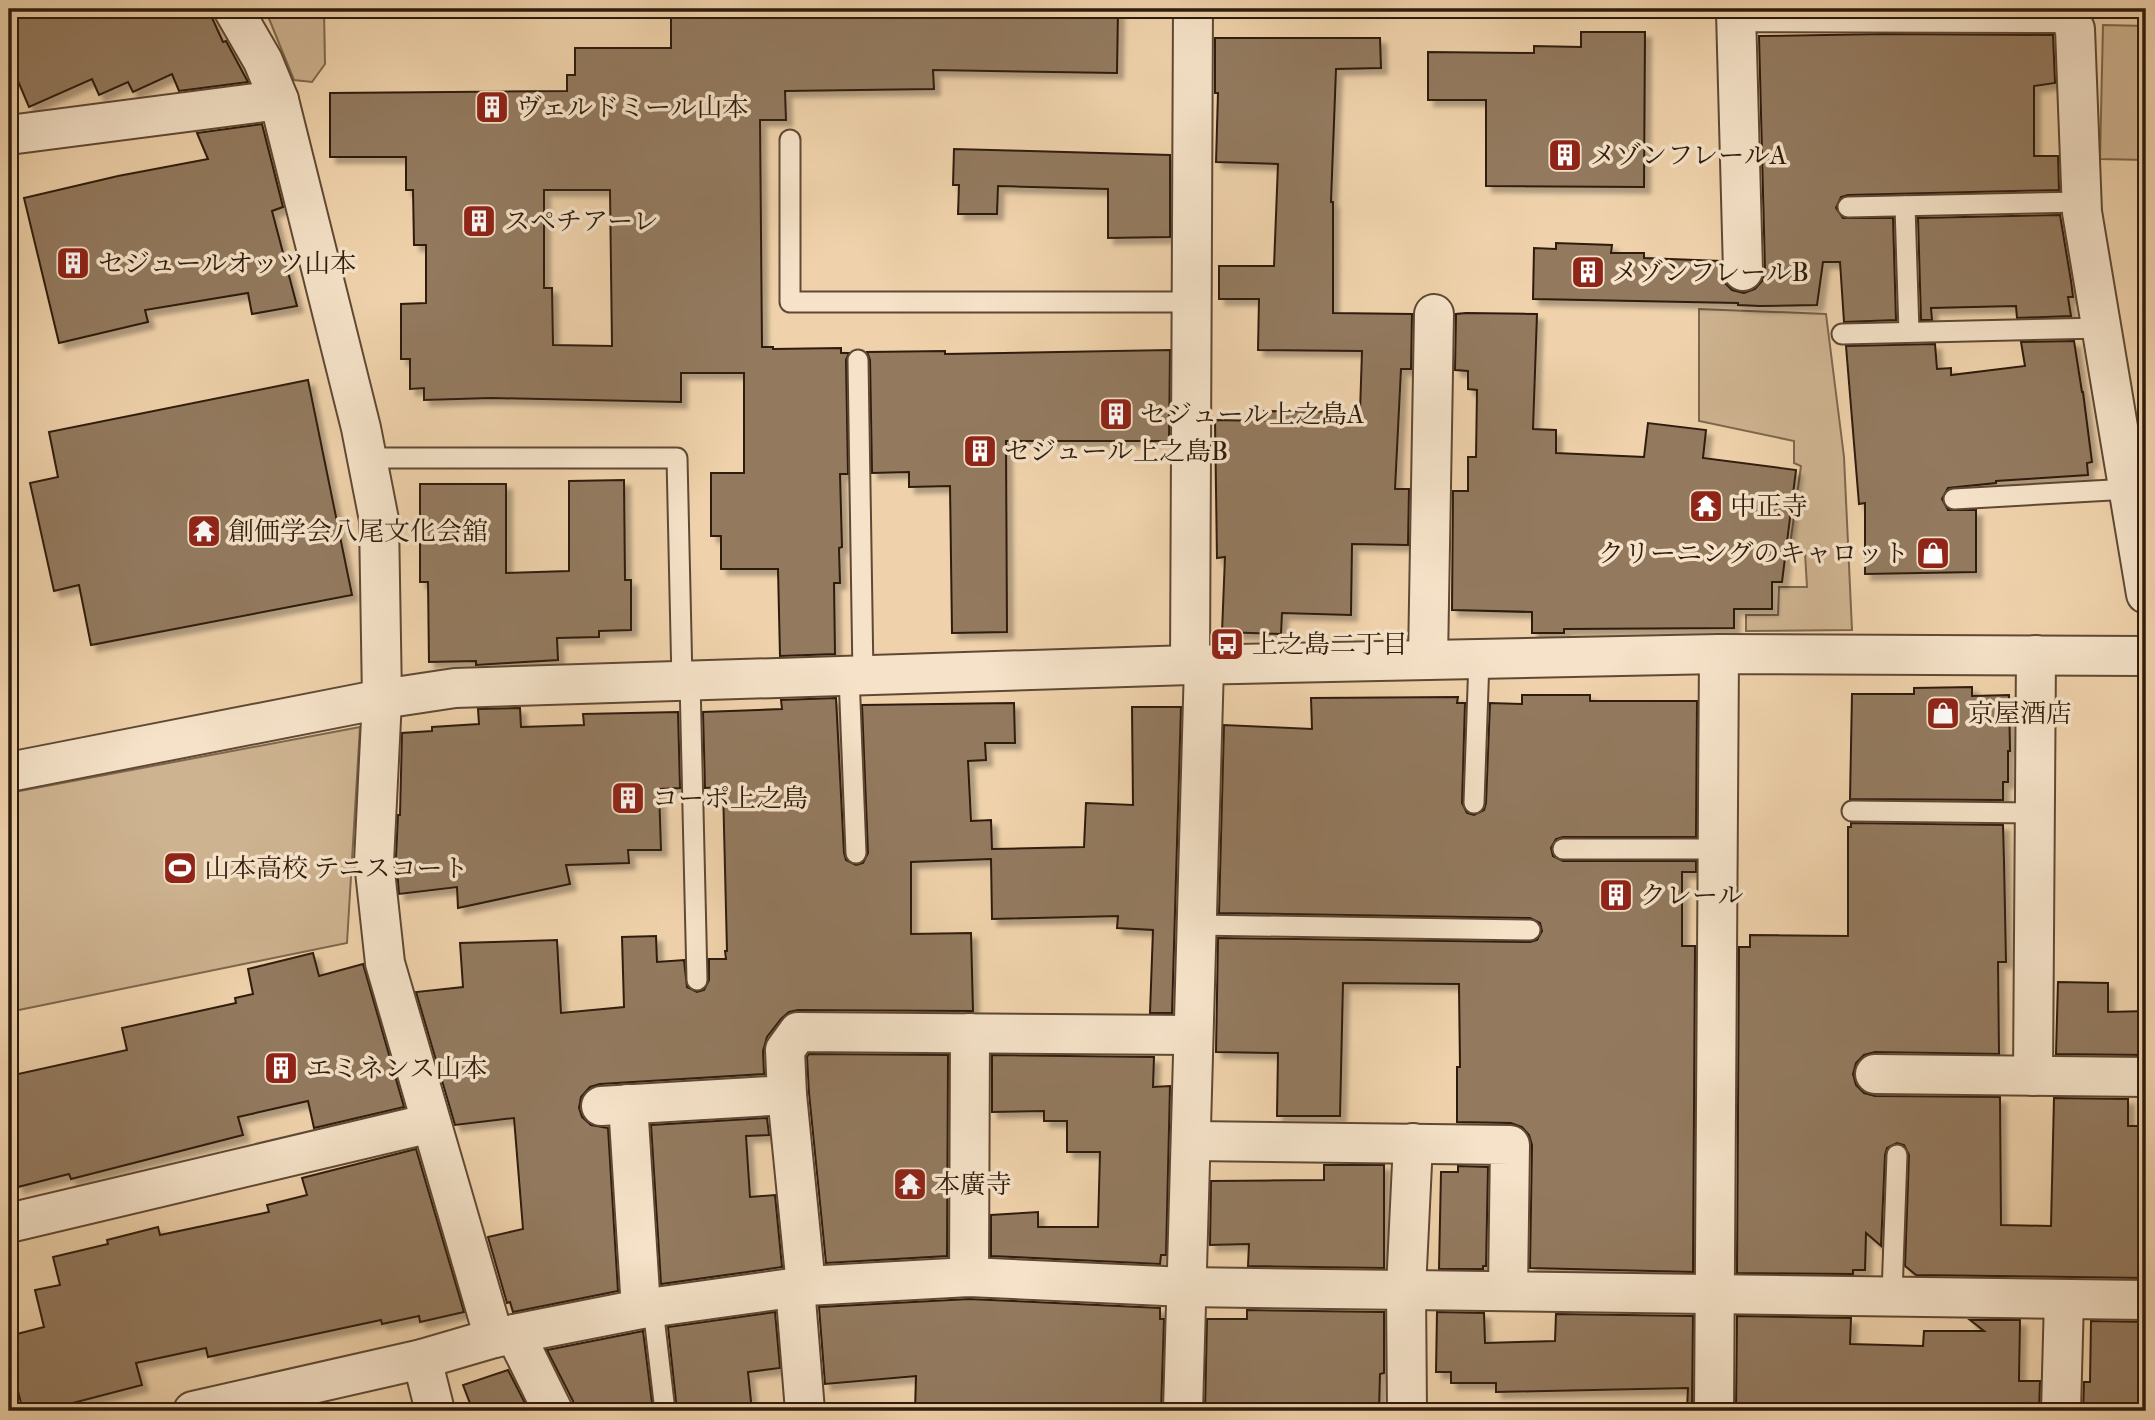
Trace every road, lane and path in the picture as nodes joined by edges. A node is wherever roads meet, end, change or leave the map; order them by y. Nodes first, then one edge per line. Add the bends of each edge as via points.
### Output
1 (233, 9) edge
2 (1193, 9) edge
3 (1763, 11) edge
4 (2066, 11) edge
5 (279, 100) junction
6 (11, 128) edge
7 (790, 139) dead end
8 (2081, 202) junction
9 (1905, 206) junction
10 (1848, 207) dead end
11 (1743, 271) dead end
12 (1192, 302) junction
13 (1434, 314) dead end
14 (2102, 328) junction
15 (1909, 332) junction
16 (1842, 334) dead end
17 (858, 360) dead end
18 (367, 458) junction
19 (2129, 489) junction
20 (1954, 499) dead end
21 (2146, 594) edge
22 (1719, 654) junction
23 (2036, 654) junction
24 (2146, 656) edge
25 (1479, 659) junction
26 (1428, 660) junction
27 (1197, 666) junction
28 (856, 676) junction
29 (686, 681) junction
30 (382, 699) junction
31 (9, 772) edge
32 (1474, 803) dead end
33 (1852, 811) dead end
34 (2035, 813) junction
35 (1563, 849) dead end
36 (1718, 849) junction
37 (856, 853) dead end
38 (1196, 925) junction
39 (1530, 930) dead end
40 (697, 980) dead end
41 (970, 1034) junction
42 (1193, 1035) junction
43 (1875, 1074) dead end
44 (2033, 1076) junction
45 (2146, 1077) edge
46 (787, 1095) junction
47 (431, 1123) junction
48 (1191, 1141) junction
49 (1412, 1143) junction
50 (1897, 1155) dead end
51 (9, 1223) edge
52 (969, 1277) junction
53 (800, 1287) junction
54 (1186, 1287) junction
55 (1406, 1289) junction
56 (1507, 1290) junction
57 (1715, 1293) junction
58 (1892, 1295) junction
59 (2064, 1299) junction
60 (2146, 1300) edge
61 (647, 1308) junction
62 (504, 1336) junction
63 (422, 1359) junction
64 (192, 1411) edge
65 (435, 1411) edge
66 (553, 1411) edge
67 (664, 1411) edge
68 (805, 1411) edge
69 (1183, 1411) edge
70 (1407, 1411) edge
71 (1714, 1411) edge
72 (2060, 1411) edge

1 - 5 street
2 - 12 street
3 - 4 street
3 - 11 street via 1736,12
4 - 8 street via 2075,29
5 - 6 street
5 - 18 street
7 - 12 lane via 790,302
8 - 9 lane
8 - 14 street
9 - 10 lane
9 - 15 lane
12 - 27 street
13 - 26 street
14 - 15 lane
14 - 19 street
15 - 16 lane
17 - 28 lane
18 - 29 lane via 677,458
18 - 30 street via 379,520
19 - 20 lane
19 - 21 street
22 - 23 street
22 - 25 street
22 - 36 street
23 - 24 street
23 - 34 street
25 - 26 street
25 - 32 lane
26 - 27 street
27 - 28 street
27 - 38 street
28 - 29 street
28 - 37 lane
29 - 30 street via 456,688
29 - 40 lane
30 - 31 street
30 - 47 street via 374,862 385,964
33 - 34 lane
34 - 44 street
35 - 36 lane
36 - 57 street
38 - 39 lane
38 - 42 street
41 - 42 street
41 - 46 street via 798,1032 785,1049
41 - 52 street
42 - 48 street
43 - 44 street
44 - 45 street
46 - 53 street
46 - 61 street via 615,1105
47 - 51 street
47 - 62 street
48 - 49 street
48 - 54 street
49 - 55 street
49 - 56 street via 1510,1145
50 - 58 lane
52 - 53 street
52 - 54 street
53 - 61 street
53 - 68 street
54 - 55 street
54 - 69 street
55 - 56 street
55 - 70 street
56 - 57 street
57 - 58 street
57 - 71 street
58 - 59 street
59 - 60 street
59 - 72 street
61 - 62 street
61 - 67 lane
62 - 63 street
62 - 66 street
63 - 64 street
63 - 65 street

